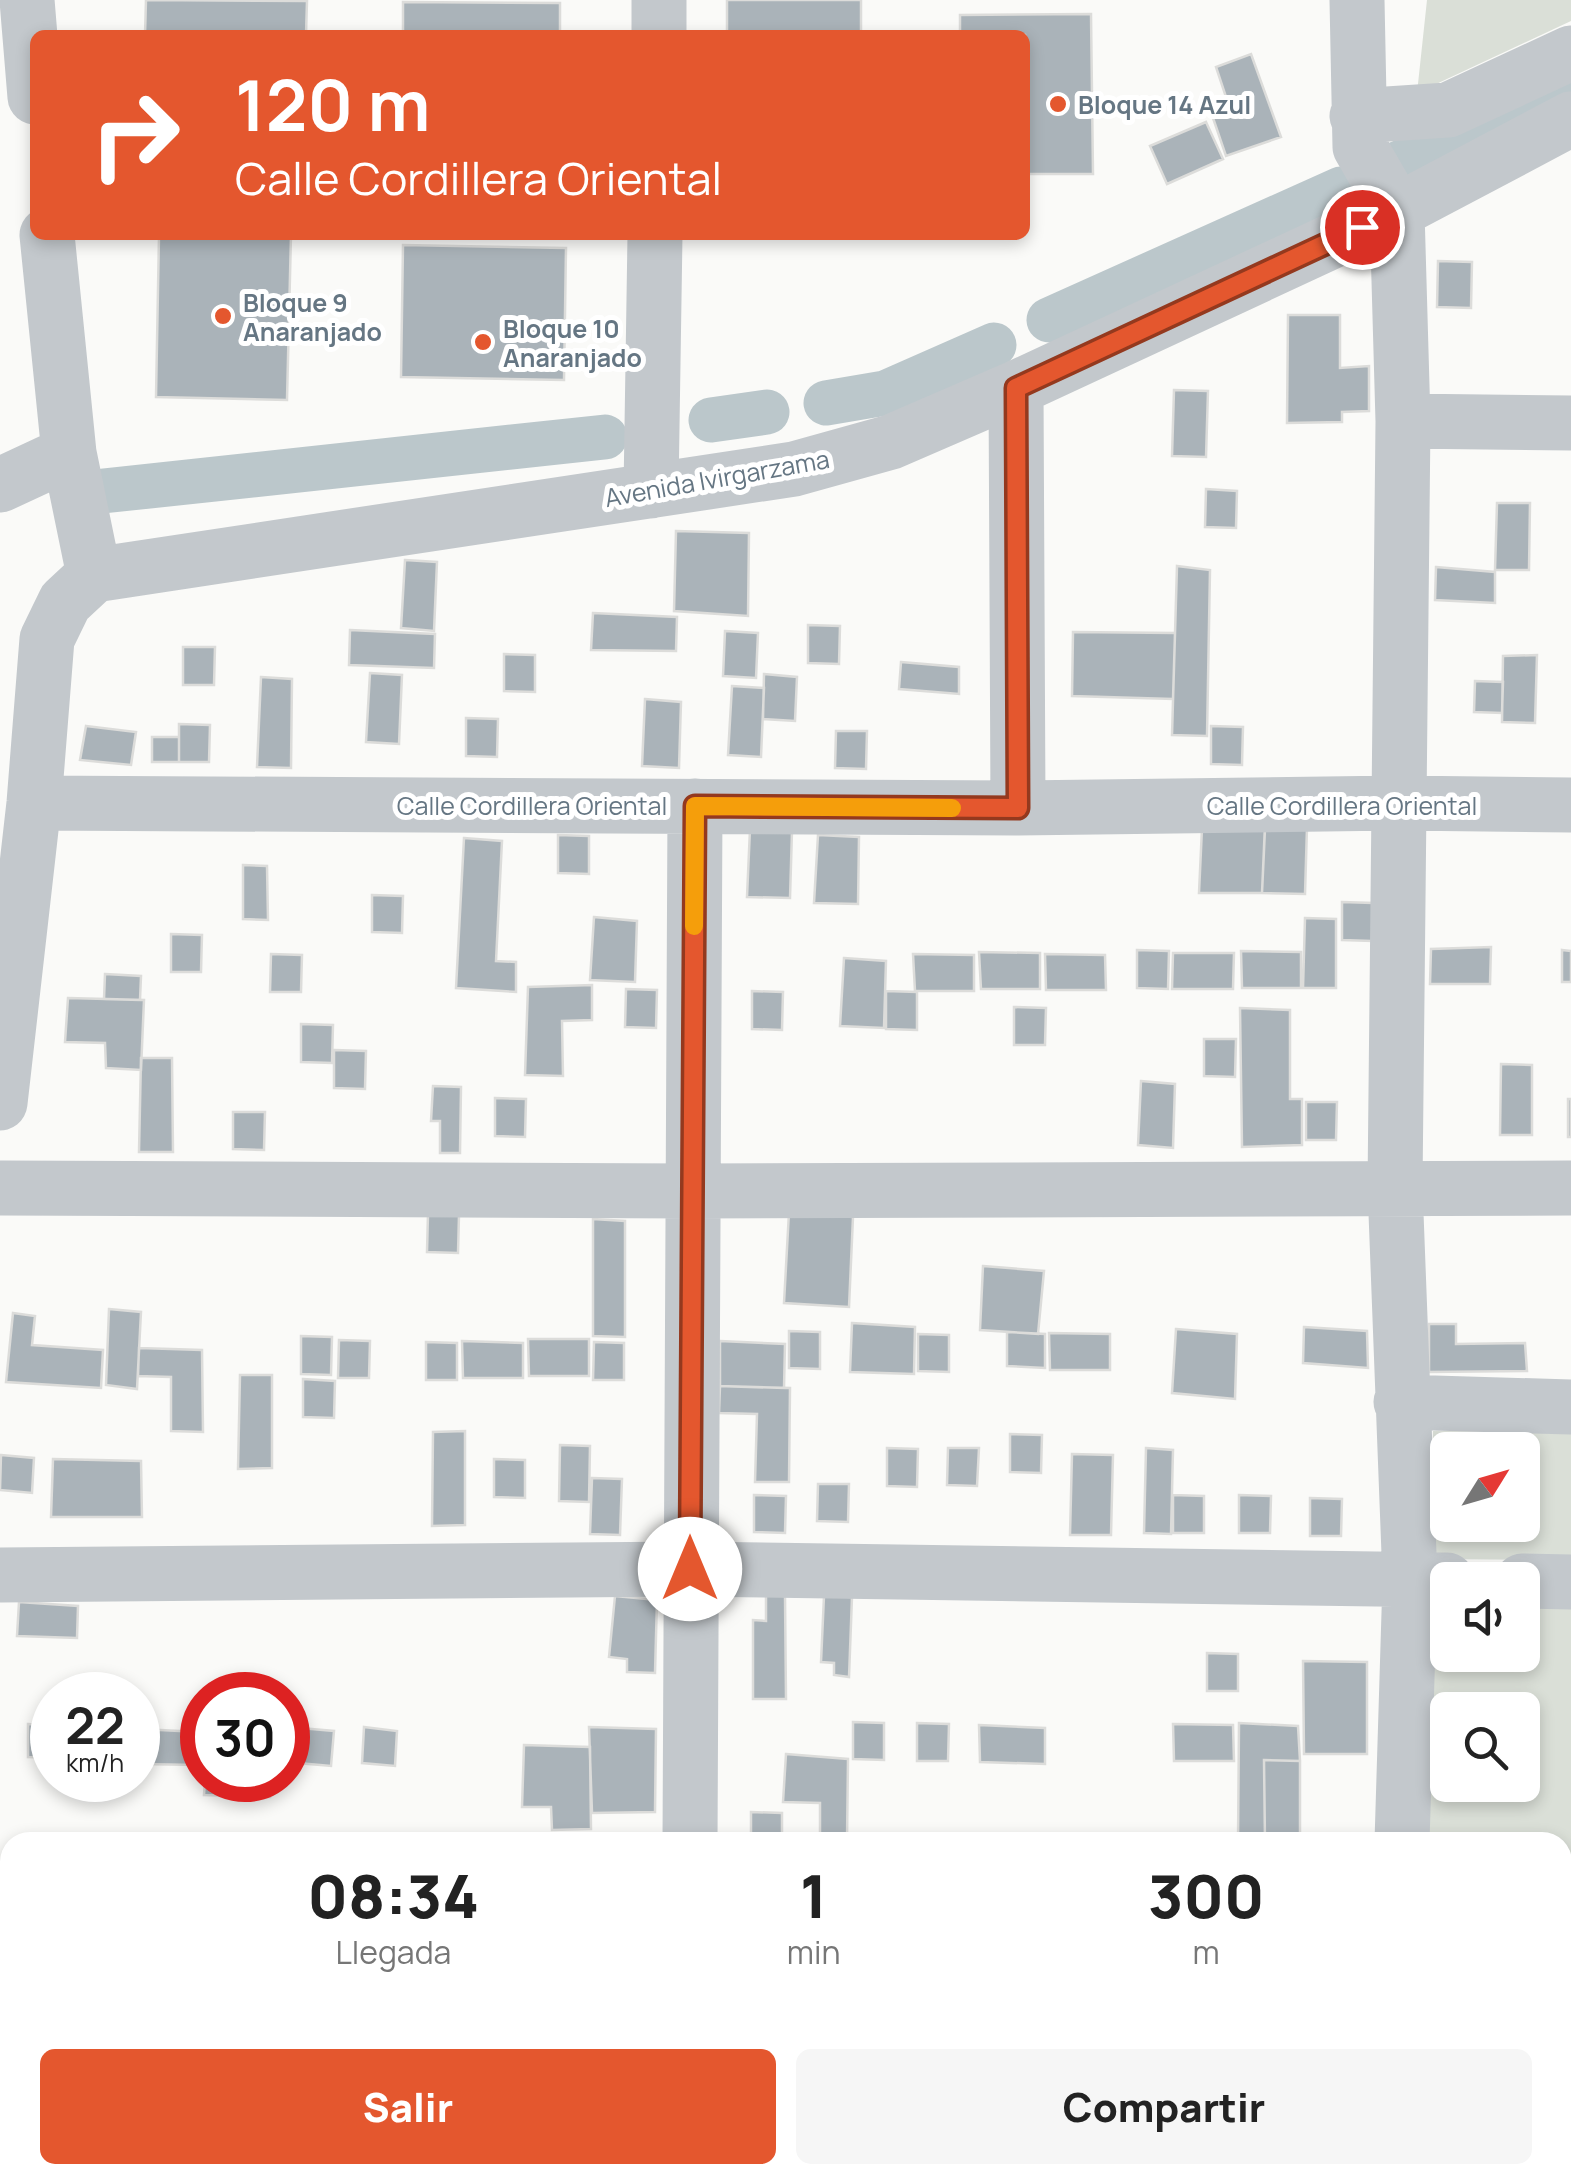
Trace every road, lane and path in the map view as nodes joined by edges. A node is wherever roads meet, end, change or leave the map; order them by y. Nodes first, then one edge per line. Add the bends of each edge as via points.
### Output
1 (27, 0) edge
2 (660, 0) edge
3 (1358, 0) edge
4 (659, 30) edge
5 (30, 36) edge
6 (1571, 54) edge
7 (1357, 116) junction
8 (1571, 120) edge
9 (1397, 211) junction
10 (48, 240) edge
11 (655, 240) edge
12 (1016, 388) junction
13 (1403, 422) junction
14 (1571, 422) edge
15 (70, 453) junction
16 (0, 485) edge
17 (651, 491) junction
18 (94, 574) junction
19 (34, 803) junction
20 (1398, 803) junction
21 (1571, 805) edge
22 (695, 806) junction
23 (1018, 808) junction
24 (0, 1103) edge
25 (1395, 1187) junction
26 (0, 1188) edge
27 (1571, 1188) edge
28 (692, 1191) junction
29 (1401, 1402) junction
30 (1571, 1407) edge
31 (690, 1569) junction
32 (0, 1576) edge
33 (1428, 1580) edge
34 (1540, 1581) edge
35 (1571, 1582) edge
36 (690, 1832) edge
37 (1403, 1832) edge

1 - 5 street
2 - 4 street
3 - 7 street
6 - 7 street via 1448,110
7 - 9 street via 1360,148
8 - 9 street, Avenida Ivirgarzama
9 - 12 street, Avenida Ivirgarzama
9 - 13 street
10 - 15 street
11 - 17 street
12 - 17 street, Avenida Ivirgarzama via 891,442 794,469
12 - 23 street
13 - 14 street
13 - 20 street
15 - 16 street
15 - 18 street
17 - 18 street, Avenida Ivirgarzama
18 - 19 street via 66,602 47,639
19 - 22 street, Calle Cordillera Oriental
19 - 24 street
20 - 21 street, Calle Cordillera Oriental
20 - 23 street, Calle Cordillera Oriental
20 - 25 street
22 - 23 street, Calle Cordillera Oriental
22 - 28 street
25 - 27 street
25 - 28 street
25 - 29 street
26 - 28 street
28 - 31 street
29 - 30 street
29 - 33 street
31 - 32 street
31 - 33 street
31 - 36 street
33 - 37 street
34 - 35 street

